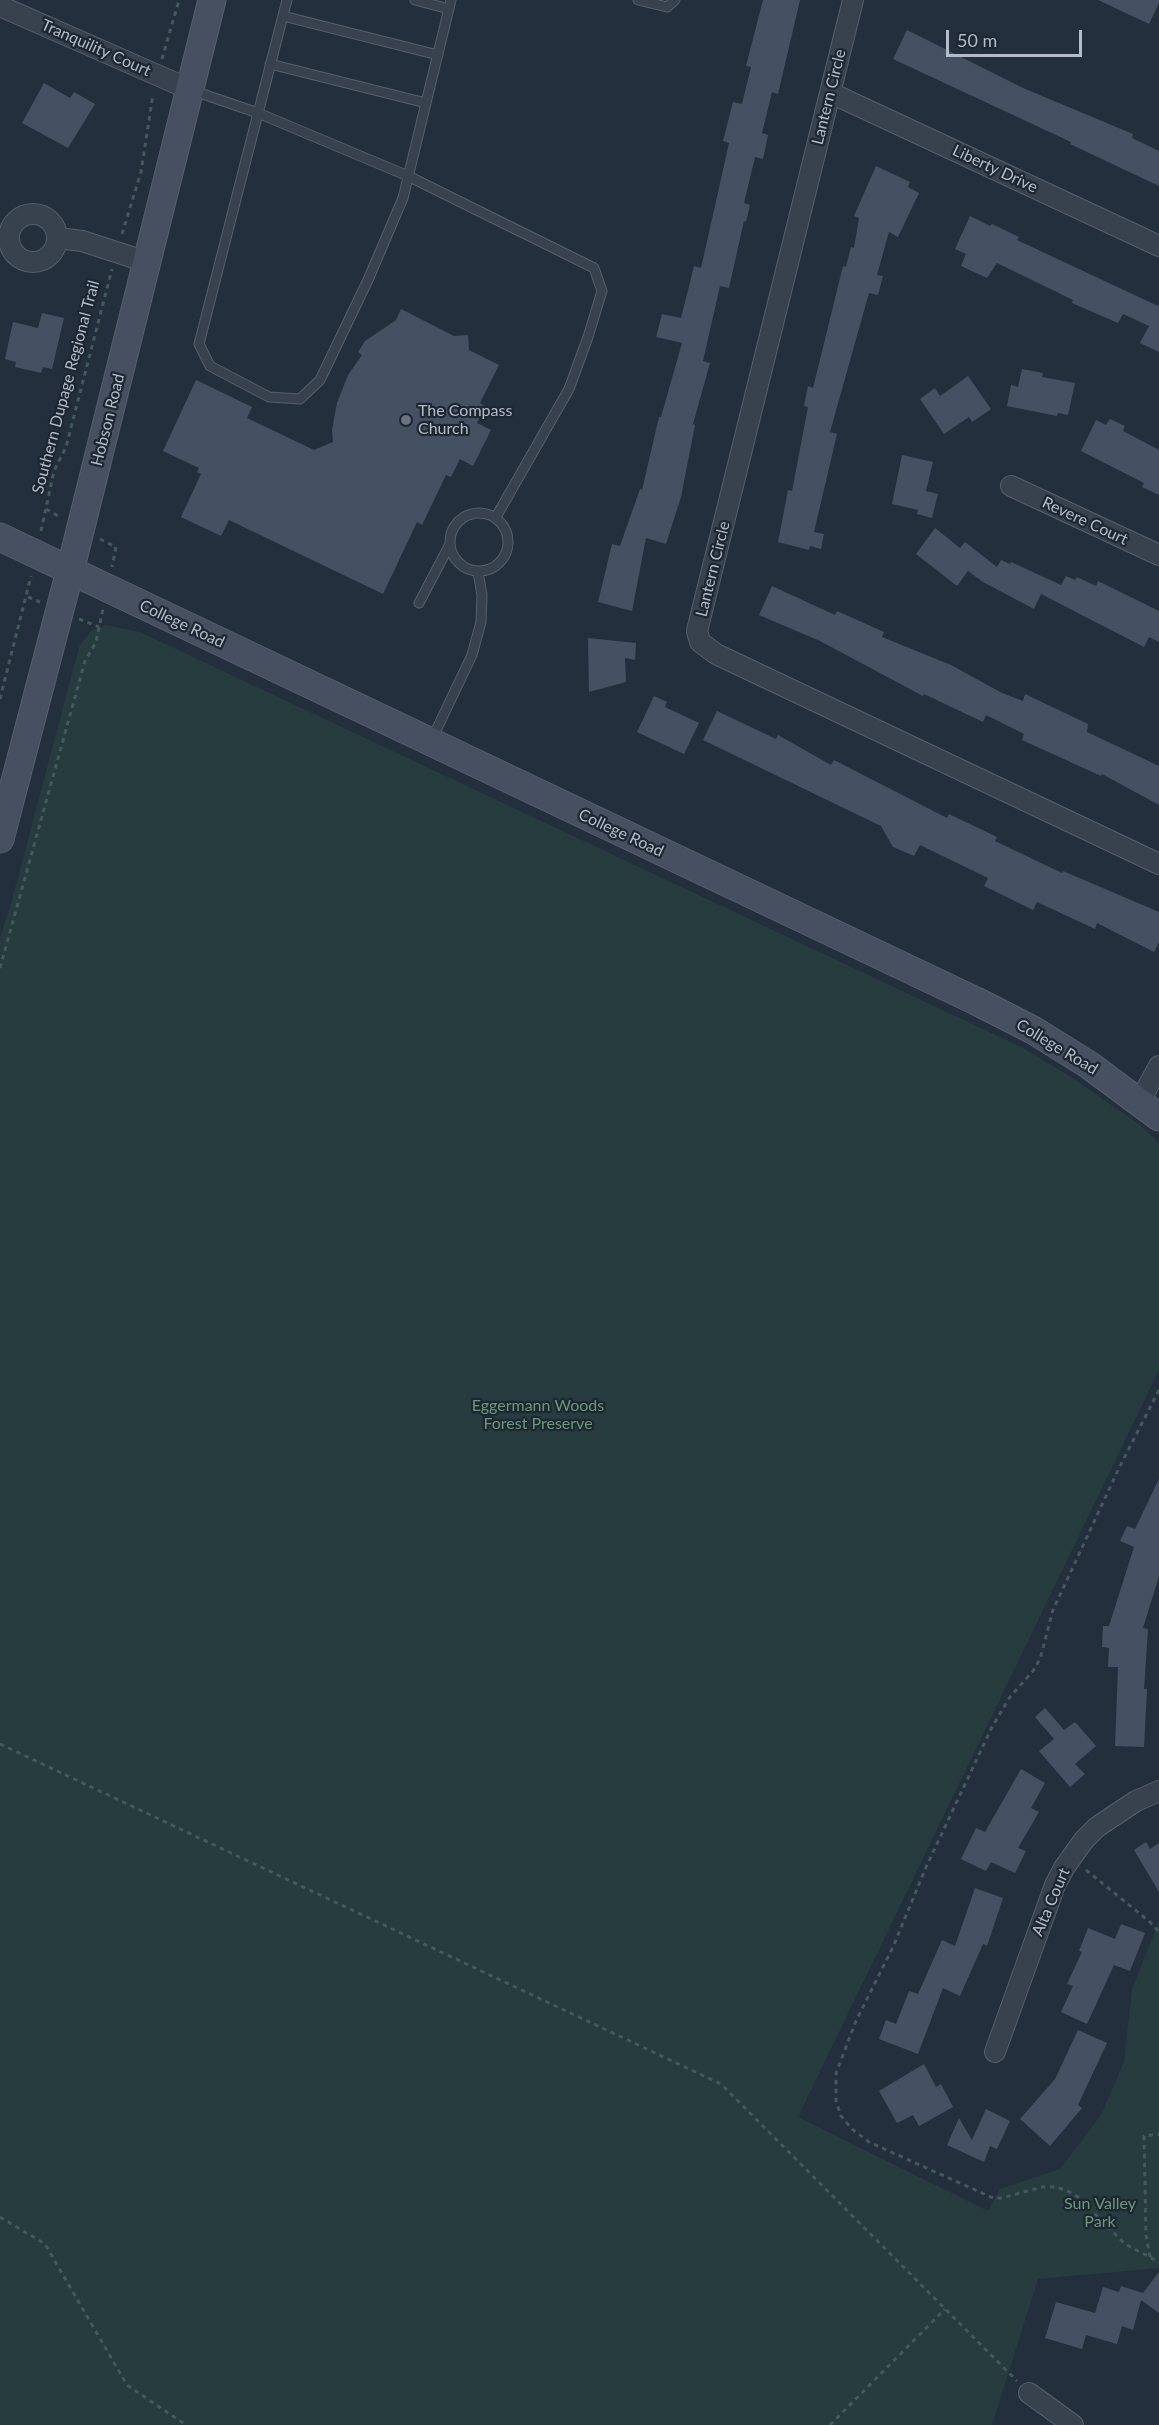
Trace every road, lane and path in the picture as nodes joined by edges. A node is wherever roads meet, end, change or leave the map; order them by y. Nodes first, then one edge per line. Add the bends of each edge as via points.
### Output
1 (179, 0) edge
2 (212, 0) edge
3 (287, 0) edge
4 (415, 0) edge
5 (638, 0) edge
6 (675, 0) edge
7 (854, 0) edge
8 (450, 4) edge
9 (0, 6) edge
10 (283, 16) junction
11 (164, 53) dead end
12 (438, 55) junction
13 (270, 64) junction
14 (154, 87) dead end
15 (191, 90) junction
16 (831, 93) junction
17 (426, 103) junction
18 (258, 113) junction
19 (408, 176) junction
20 (124, 229) dead end
21 (58, 238) dead end
22 (1159, 246) edge
23 (147, 262) junction
24 (111, 271) dead end
25 (1011, 486) dead end
26 (46, 509) dead end
27 (496, 517) junction
28 (0, 537) edge
29 (450, 544) junction
30 (1159, 555) edge
31 (70, 571) junction
32 (478, 572) junction
33 (27, 593) dead end
34 (419, 603) dead end
35 (99, 627) dead end
36 (0, 699) edge
37 (430, 742) junction
38 (0, 839) edge
39 (1159, 864) edge
40 (0, 968) edge
41 (1159, 1066) edge
42 (1149, 1109) edge
43 (1159, 1390) edge
44 (0, 1744) edge
45 (1159, 1791) edge
46 (1072, 1856) junction
47 (1159, 1932) edge
48 (995, 2052) dead end
49 (1159, 2134) edge
50 (0, 2217) edge
51 (1150, 2257) junction
52 (1159, 2262) edge
53 (945, 2309) junction
54 (1029, 2393) joint
55 (186, 2425) edge
56 (830, 2425) edge
57 (1073, 2425) edge

1 - 11 path
2 - 15 main road, Hobson Road
3 - 10 lane
4 - 8 lane
5 - 6 lane via 667,7
7 - 16 street, Lantern Circle
8 - 12 lane
9 - 15 street, Tranquility Court
10 - 12 lane
10 - 13 lane
12 - 17 lane
13 - 17 lane
13 - 18 lane
14 - 20 path via 141,172
15 - 18 lane
15 - 23 main road, Hobson Road
16 - 22 street, Liberty Drive
16 - 39 street, Lantern Circle via 697,631 700,642 716,654
17 - 19 lane
18 - 19 lane
18 - 19 lane via 199,344 210,366 269,397 300,399 320,380 372,270 403,198
19 - 27 lane via 594,268 602,291 569,389
21 - 23 street via 82,241
23 - 31 main road, Hobson Road
24 - 26 path, Southern Dupage Regional Trail
25 - 30 street, Revere Court
27 - 29 lane via 485,513 464,516 451,533
27 - 32 lane via 508,536 507,551 493,568
28 - 31 main road, College Road
29 - 32 lane via 458,563
29 - 34 lane
31 - 37 main road, College Road
31 - 38 main road, Hobson Road
32 - 37 lane via 481,622 472,656
33 - 36 path
35 - 40 path via 85,661
37 - 42 main road, College Road via 976,1001 1065,1050
41 - 42 street
43 - 51 path via 1053,1610 1040,1659 992,1727 856,2021 836,2073 836,2101 841,2116 869,2142 993,2198 1042,2187 1066,2190 1125,2244
44 - 53 path via 721,2084
45 - 46 street, Alta Court via 1112,1816
46 - 47 path
46 - 48 street, Alta Court via 1055,1886
49 - 51 path via 1144,2136
50 - 55 path via 45,2244 127,2385
51 - 52 path
53 - 54 path
53 - 56 path
54 - 57 street

